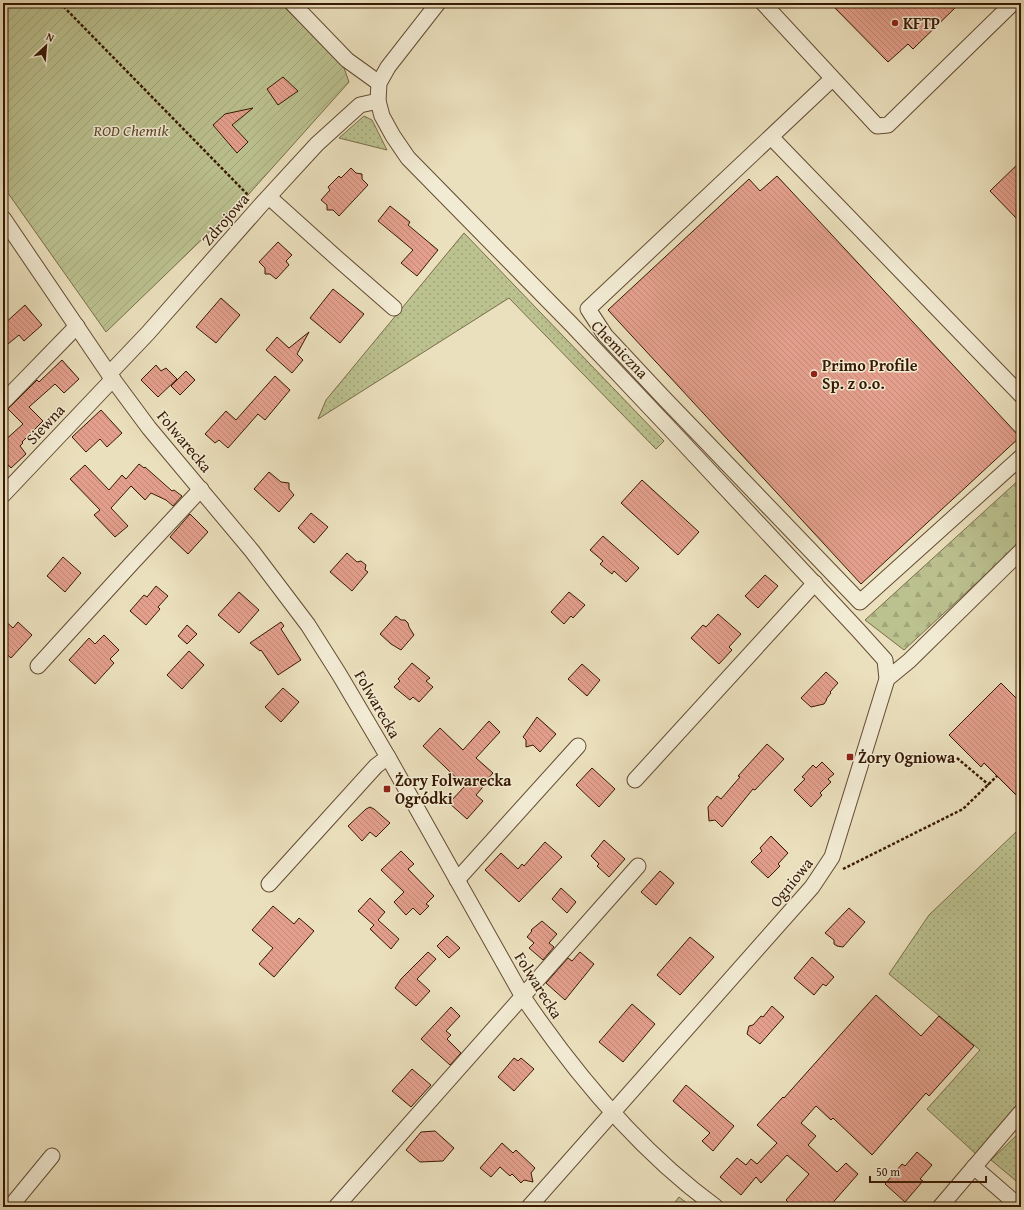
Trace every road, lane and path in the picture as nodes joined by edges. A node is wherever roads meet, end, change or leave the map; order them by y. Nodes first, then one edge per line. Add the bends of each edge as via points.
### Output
1 (60, 3) edge
2 (292, 3) edge
3 (438, 3) edge
4 (763, 3) edge
5 (1013, 3) edge
6 (832, 79) junction
7 (379, 83) junction
8 (378, 101) junction
9 (771, 137) junction
10 (264, 201) junction
11 (4, 223) edge
12 (394, 308) dead end
13 (588, 310) junction
14 (572, 325) junction
15 (77, 326) junction
16 (111, 376) junction
17 (1021, 395) edge
18 (3, 402) edge
19 (1021, 457) edge
20 (201, 489) junction
21 (3, 495) edge
22 (1021, 551) edge
23 (815, 583) junction
24 (860, 602) junction
25 (845, 616) junction
26 (858, 630) joint
27 (38, 666) dead end
28 (887, 680) junction
29 (578, 746) dead end
30 (388, 757) junction
31 (957, 758) dead end
32 (997, 776) dead end
33 (635, 780) dead end
34 (989, 785) junction
35 (638, 866) dead end
36 (823, 872) junction
37 (457, 880) junction
38 (269, 884) dead end
39 (523, 997) junction
40 (1021, 1112) edge
41 (613, 1113) junction
42 (52, 1156) dead end
43 (974, 1167) junction
44 (10, 1207) edge
45 (336, 1207) edge
46 (529, 1207) edge
47 (716, 1207) edge
48 (940, 1207) edge
49 (1020, 1207) edge

1 - 10 path
2 - 7 street via 347,60
3 - 7 street via 388,67
4 - 6 street
5 - 6 street via 888,126 877,126
6 - 9 street
7 - 8 street, Chemiczna
8 - 10 street, Zdrojowa via 360,105 317,144
8 - 14 street, Chemiczna via 382,116 408,158
9 - 13 street
9 - 17 street
10 - 12 street via 339,260
10 - 16 street, Zdrojowa
11 - 15 street, Folwarecka
13 - 14 street
13 - 24 street via 605,334 662,396
14 - 23 street, Chemiczna
15 - 16 street, Folwarecka
15 - 18 street
16 - 20 street, Folwarecka via 149,428
16 - 21 street, Siewna
19 - 24 street
20 - 27 street
20 - 30 street, Folwarecka via 308,625
22 - 28 street
23 - 25 street, Chemiczna
23 - 33 street
24 - 25 street
25 - 26 street, Chemiczna
26 - 28 street, Ogniowa via 885,660
28 - 36 street, Ogniowa via 832,857
29 - 37 street
30 - 37 street, Folwarecka
30 - 38 street via 376,766
31 - 34 path
32 - 34 path
34 - 36 path via 963,809 837,872
35 - 39 street
36 - 41 street, Ogniowa
37 - 39 street, Folwarecka
39 - 41 street, Folwarecka via 546,1030
39 - 45 street
40 - 43 street
41 - 46 street, Ogniowa
41 - 47 street, Folwarecka via 654,1156
42 - 44 street
43 - 48 street
43 - 49 street

